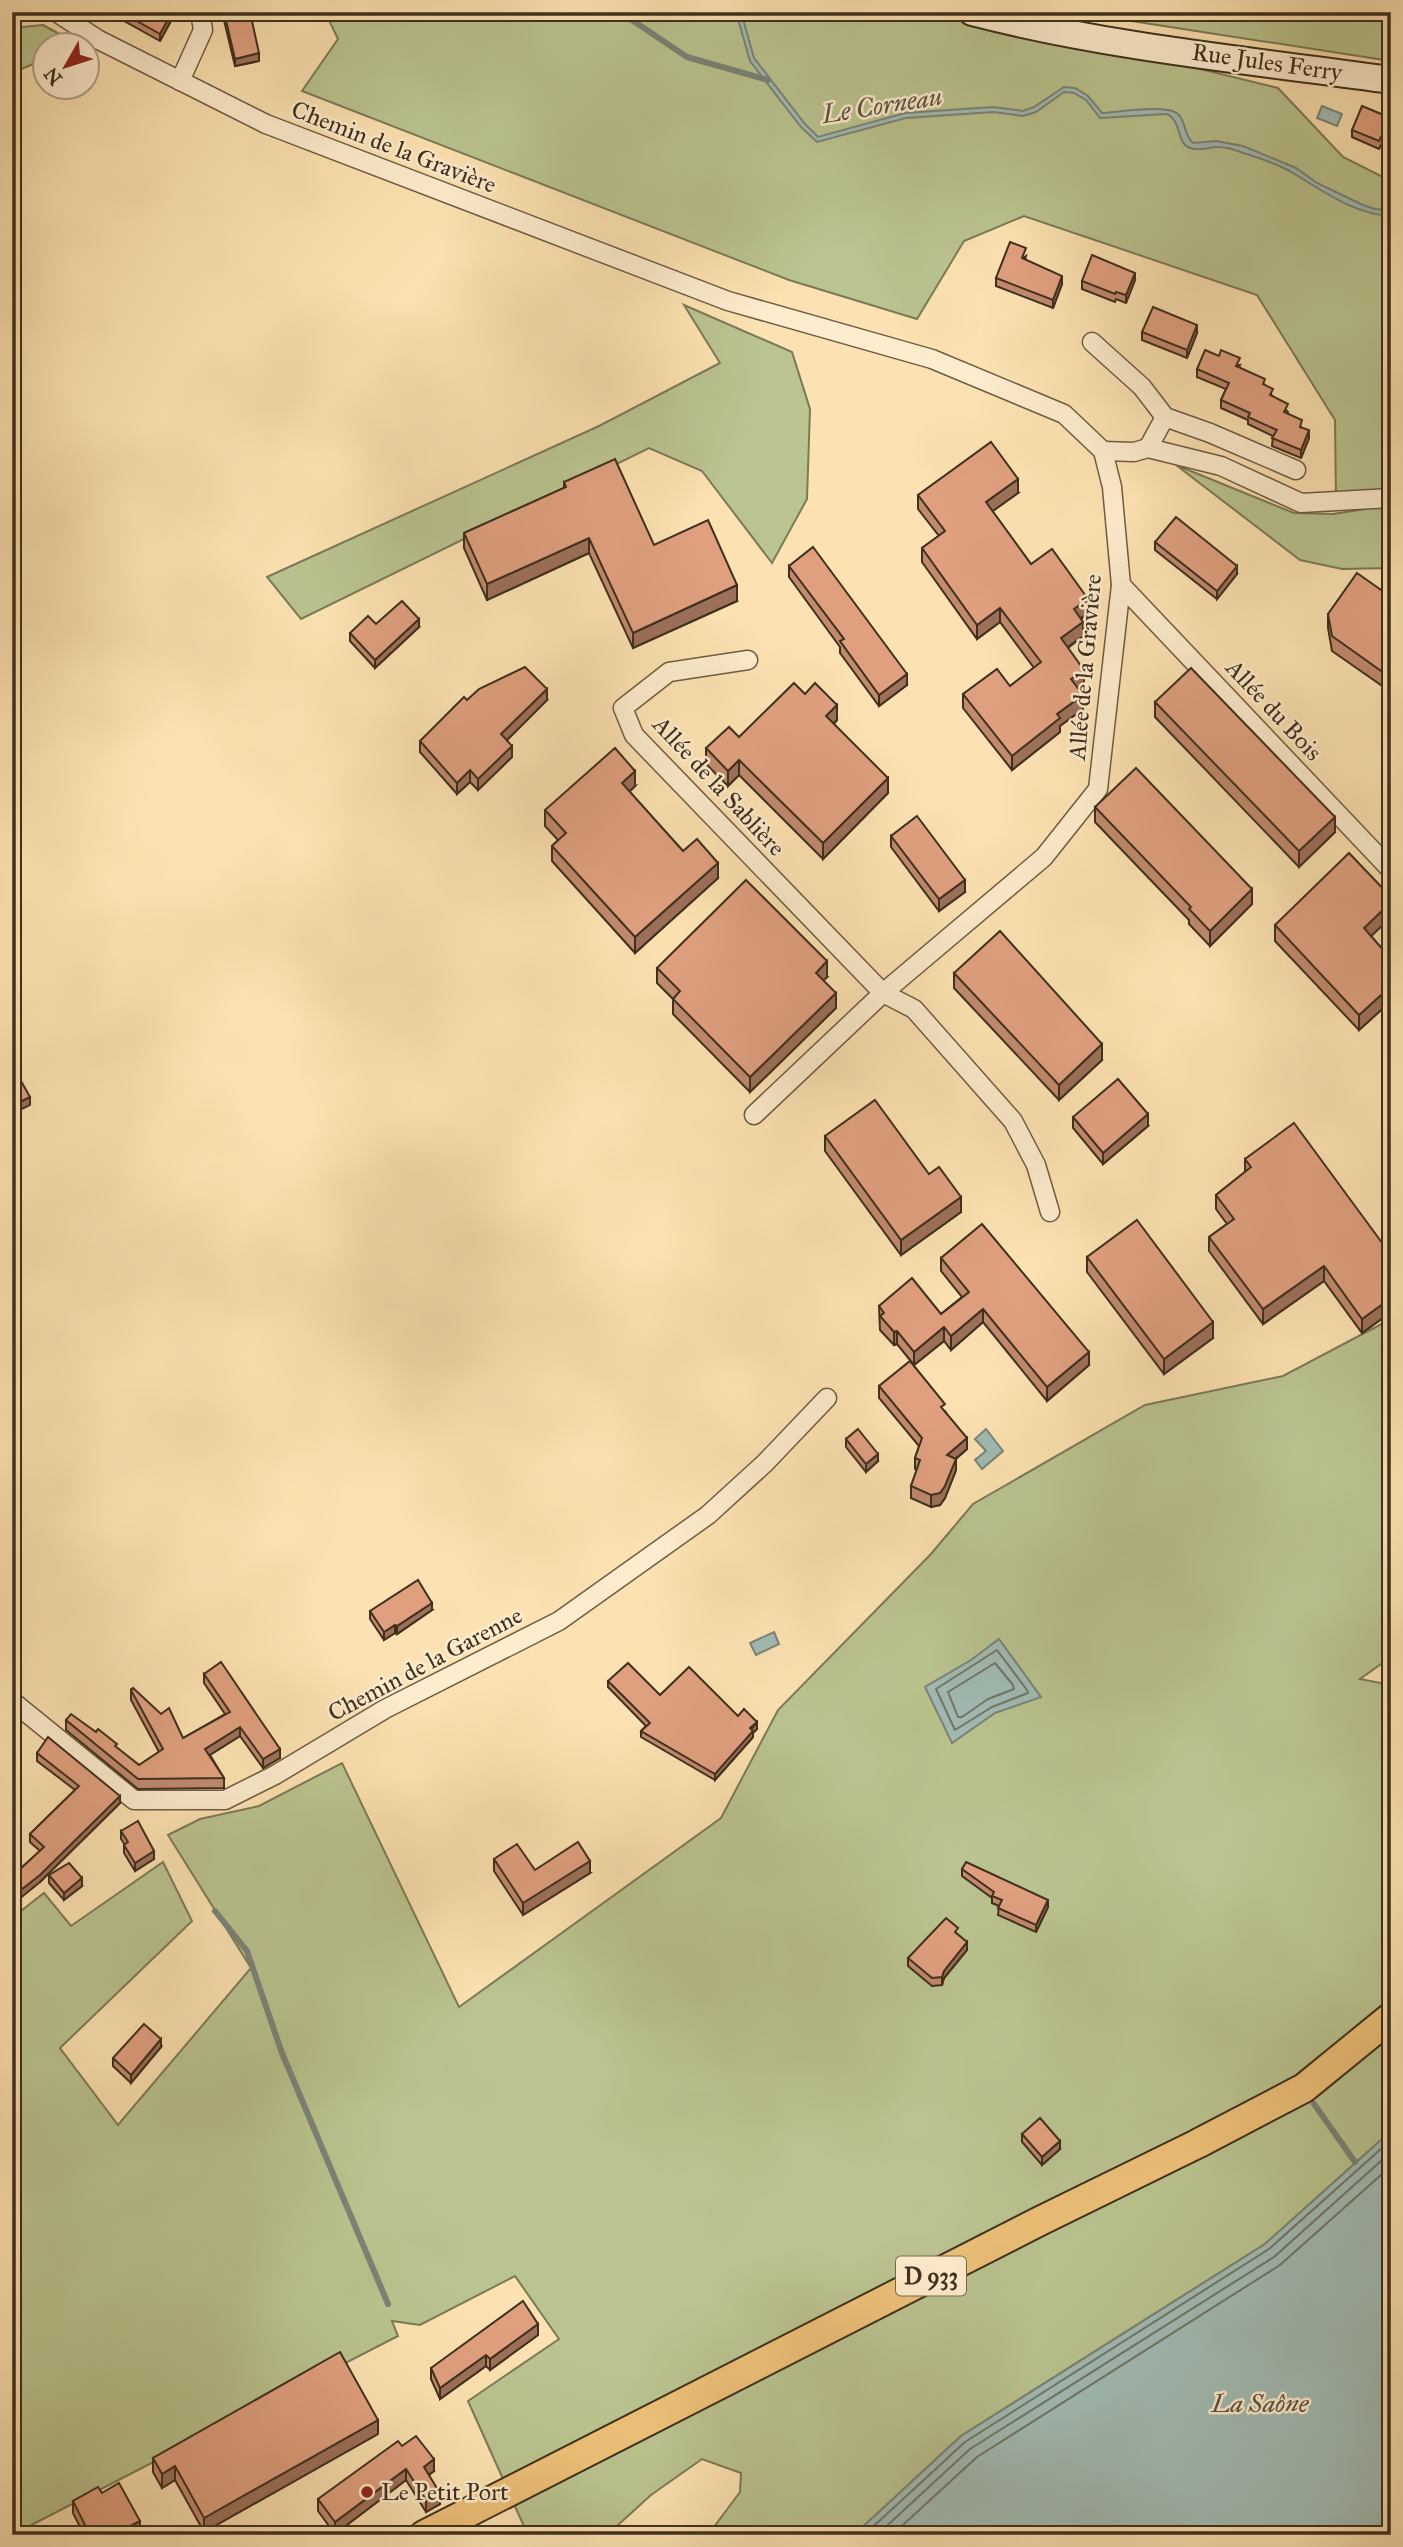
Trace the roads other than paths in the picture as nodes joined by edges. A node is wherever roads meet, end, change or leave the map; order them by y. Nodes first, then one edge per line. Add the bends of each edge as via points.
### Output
1 (55, 12) edge
2 (200, 12) edge
3 (972, 12) edge
4 (1391, 80) edge
5 (180, 81) junction
6 (1092, 342) dead end
7 (1164, 417) junction
8 (1148, 448) junction
9 (1103, 451) junction
10 (1296, 470) dead end
11 (1391, 498) edge
12 (1121, 585) junction
13 (748, 660) dead end
14 (1391, 870) edge
15 (883, 993) junction
16 (754, 1115) dead end
17 (1050, 1212) dead end
18 (827, 1398) dead end
19 (12, 1701) edge
20 (1391, 2017) edge
21 (424, 2535) edge

1 - 5 street, Chemin de la Gravière
2 - 5 street via 203,30
3 - 4 street, Rue Jules Ferry via 1020,25 1143,45
5 - 9 street, Chemin de la Gravière via 266,124 728,301 932,359 1064,414
6 - 7 street via 1142,387
7 - 8 street
7 - 10 street
8 - 9 street
8 - 11 street via 1221,466 1301,503
9 - 12 street, Allée de la Gravière via 1112,487
12 - 14 street, Allée du Bois
12 - 15 street, Allée de la Gravière via 1098,789 1044,857
13 - 15 street, Allée de la Sablière via 669,672 623,708 634,735
15 - 16 street
15 - 17 street via 914,1009 1013,1121 1036,1165
18 - 19 street, Chemin de la Garenne via 765,1464 708,1515 559,1621 385,1709 225,1800 134,1800
20 - 21 main road, D 933 via 1304,2088

